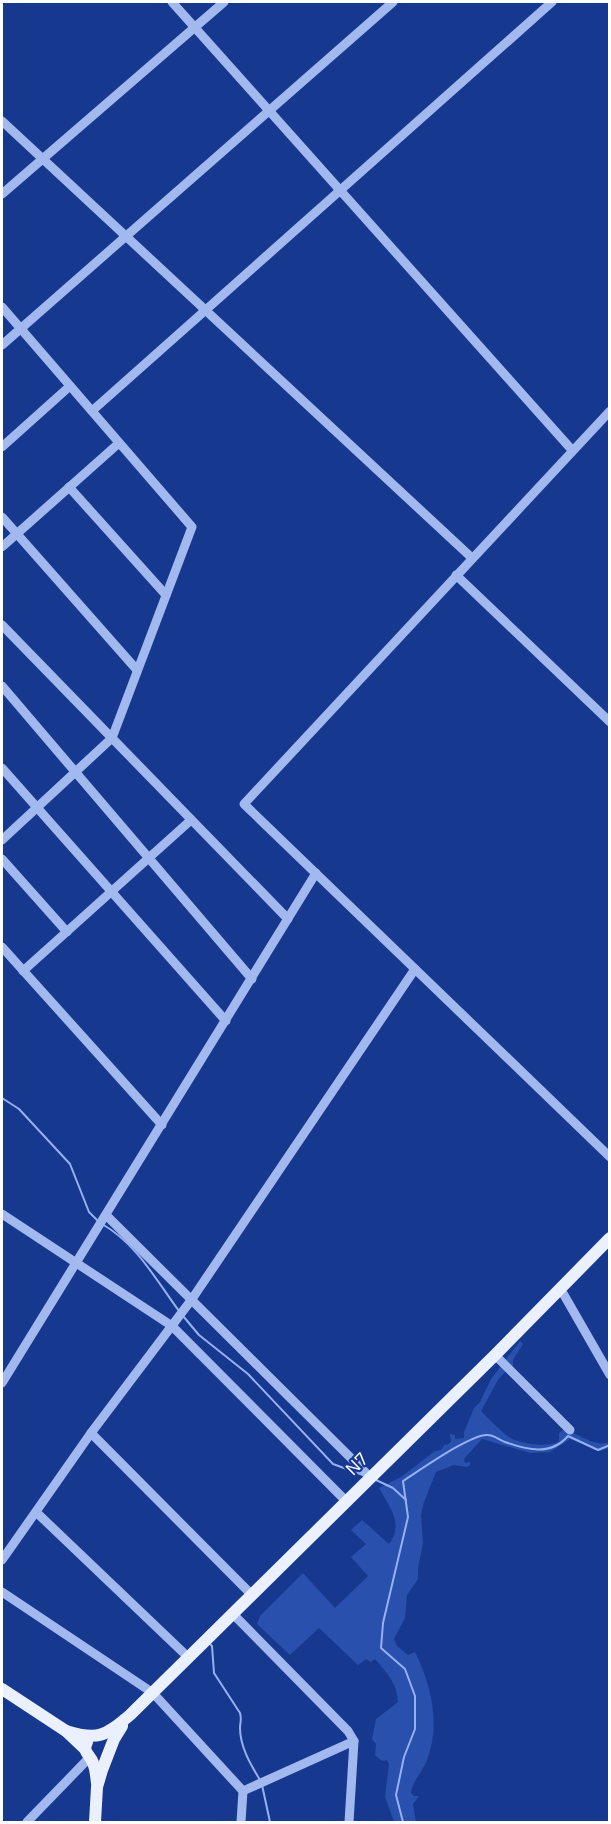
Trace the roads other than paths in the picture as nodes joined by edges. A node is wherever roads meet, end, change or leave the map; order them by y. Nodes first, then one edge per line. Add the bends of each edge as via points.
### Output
1 (172, 2) edge
2 (224, 2) edge
3 (393, 2) edge
4 (552, 2) edge
5 (195, 27) junction
6 (269, 110) junction
7 (2, 121) edge
8 (42, 159) junction
9 (340, 190) junction
10 (2, 194) edge
11 (125, 236) junction
12 (2, 307) edge
13 (205, 310) junction
14 (20, 328) junction
15 (2, 345) edge
16 (70, 386) junction
17 (92, 411) junction
18 (608, 416) edge
19 (119, 443) junction
20 (2, 447) edge
21 (573, 450) junction
22 (69, 487) junction
23 (2, 517) edge
24 (17, 534) junction
25 (2, 547) edge
26 (472, 558) junction
27 (456, 575) junction
28 (166, 595) junction
29 (2, 625) edge
30 (137, 670) junction
31 (2, 686) edge
32 (609, 722) edge
33 (112, 738) junction
34 (2, 768) edge
35 (75, 772) junction
36 (37, 808) junction
37 (191, 820) junction
38 (2, 840) edge
39 (149, 858) junction
40 (2, 859) edge
41 (316, 873) junction
42 (111, 892) junction
43 (288, 919) junction
44 (67, 932) junction
45 (2, 947) edge
46 (415, 969) junction
47 (23, 971) junction
48 (252, 979) junction
49 (226, 1021) junction
50 (162, 1125) junction
51 (609, 1157) edge
52 (2, 1214) edge
53 (106, 1215) junction
54 (609, 1238) edge
55 (77, 1262) junction
56 (560, 1288) junction
57 (192, 1299) junction
58 (172, 1326) junction
59 (495, 1355) junction
60 (609, 1375) edge
61 (2, 1383) edge
62 (570, 1430) dead end
63 (91, 1433) junction
64 (370, 1477) junction
65 (346, 1501) junction
66 (36, 1512) junction
67 (2, 1560) edge
68 (2, 1592) edge
69 (252, 1595) junction
70 (232, 1614) junction
71 (189, 1658) junction
72 (2, 1689) edge
73 (153, 1693) junction
74 (130, 1716) junction
75 (66, 1731) junction
76 (96, 1737) junction
77 (354, 1741) junction
78 (109, 1753) junction
79 (89, 1756) junction
80 (97, 1787) junction
81 (243, 1791) junction
82 (27, 1822) edge
83 (95, 1822) edge
84 (241, 1822) edge
85 (350, 1822) edge

1 - 5 street
2 - 5 street
3 - 6 street
4 - 9 street
5 - 6 street
5 - 8 street
6 - 9 street
6 - 11 street
7 - 8 street
8 - 10 street
8 - 11 street
9 - 13 street
9 - 21 street
11 - 13 street
11 - 14 street
12 - 14 street
13 - 17 street
13 - 26 street
14 - 15 street
14 - 16 street
16 - 17 street
16 - 20 street
17 - 19 street
18 - 21 street
19 - 22 street
19 - 28 street via 192,526
21 - 26 street
22 - 24 street
22 - 28 street
23 - 24 street
24 - 25 street
24 - 30 street
26 - 27 street
27 - 32 street
27 - 41 street via 244,804
28 - 30 street
29 - 33 street
30 - 33 street
31 - 35 street
33 - 35 street
33 - 37 street
34 - 36 street
35 - 36 street
35 - 39 street
36 - 38 street
36 - 42 street
37 - 39 street
37 - 43 street
39 - 42 street
39 - 48 street
40 - 44 street
41 - 43 street
41 - 46 street
42 - 44 street
42 - 49 street
43 - 48 street
44 - 47 street
45 - 47 street
46 - 51 street
46 - 57 street
47 - 50 street
48 - 49 street
49 - 50 street
50 - 53 street
52 - 55 street
53 - 55 street
53 - 57 street
54 - 56 main road, N7
55 - 58 street
55 - 61 street
56 - 59 main road, N7
56 - 60 street
57 - 58 street
57 - 64 street
58 - 63 street
58 - 65 street
59 - 62 street
59 - 64 main road, N7
63 - 66 street
63 - 69 street
64 - 65 main road, N7
65 - 69 main road, N7
66 - 67 street
66 - 71 street
68 - 73 street
69 - 70 main road, N7
70 - 71 main road, N7
70 - 77 street
71 - 73 main road, N7
72 - 75 main road
73 - 74 main road, N7
73 - 81 street
74 - 76 main road
74 - 78 main road
75 - 76 main road
75 - 79 main road
76 - 78 main road via 106,1740
76 - 79 main road via 88,1740
77 - 81 street
77 - 85 street
78 - 79 main road via 103,1761
78 - 80 main road
79 - 80 main road
79 - 82 street
80 - 83 main road
81 - 84 street

